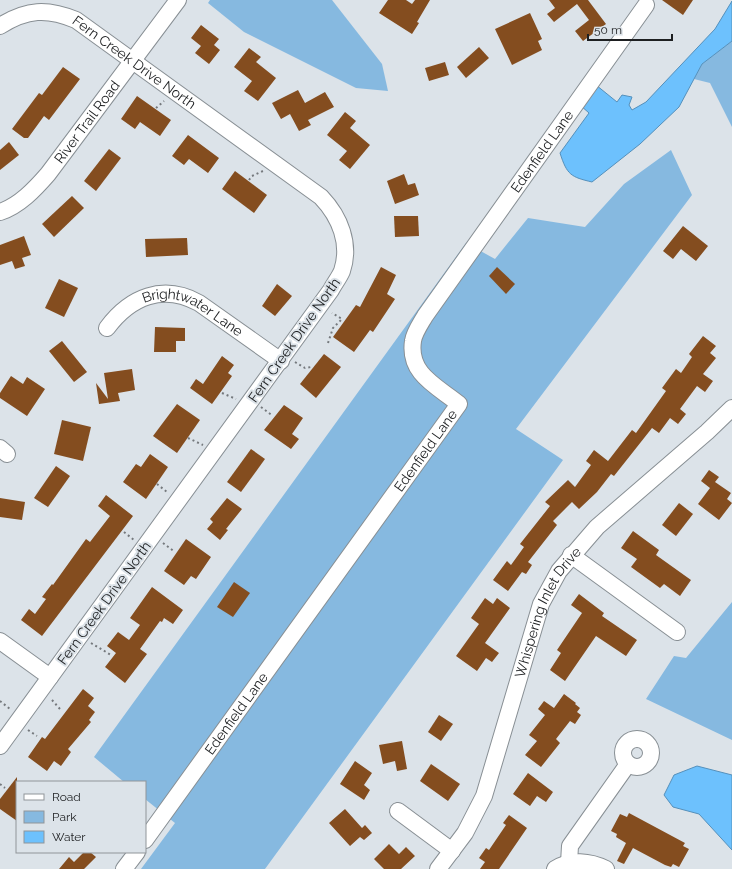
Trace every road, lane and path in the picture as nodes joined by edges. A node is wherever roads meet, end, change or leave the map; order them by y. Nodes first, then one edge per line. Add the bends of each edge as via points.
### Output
1 (178, 0) edge
2 (646, 5) dead end
3 (0, 26) edge
4 (134, 61) junction
5 (0, 212) edge
6 (342, 319) dead end
7 (107, 328) dead end
8 (328, 343) dead end
9 (283, 358) junction
10 (311, 367) dead end
11 (732, 408) edge
12 (571, 555) junction
13 (677, 632) dead end
14 (80, 635) junction
15 (0, 641) edge
16 (111, 655) dead end
17 (50, 677) junction
18 (52, 700) dead end
19 (0, 701) edge
20 (10, 709) dead end
21 (60, 709) dead end
22 (0, 746) edge
23 (628, 764) dead end
24 (0, 784) edge
25 (5, 788) dead end
26 (398, 811) dead end
27 (146, 839) edge
28 (452, 851) junction
29 (136, 853) edge
30 (562, 866) edge
31 (124, 869) edge
32 (438, 869) edge
33 (606, 869) edge

1 - 4 street, River Trail Road
2 - 27 street, Edenfield Lane via 425,316 413,340 413,359 419,373 459,404
3 - 4 street, Fern Creek Drive North via 16,16 34,12 58,13 76,20
4 - 5 street, River Trail Road via 38,186 7,210
4 - 9 street, Fern Creek Drive North via 308,187 321,197 336,216 344,238 344,262 341,273
6 - 8 path via 333,328
7 - 9 street, Brightwater Lane via 117,313 140,298 160,294 178,295 199,303
9 - 10 path
9 - 14 street, Fern Creek Drive North
11 - 12 street, Whispering Inlet Drive via 708,432 597,527
12 - 13 street
12 - 28 street, Whispering Inlet Drive via 541,604 484,796 472,821
14 - 16 path
14 - 17 street, Fern Creek Drive North
15 - 17 street
17 - 22 street, Fern Creek Drive North
18 - 21 path
19 - 20 path
23 - 30 street via 570,846
24 - 25 path
26 - 28 street
28 - 32 street, Whispering Inlet Drive
29 - 31 street
30 - 33 street via 587,863

